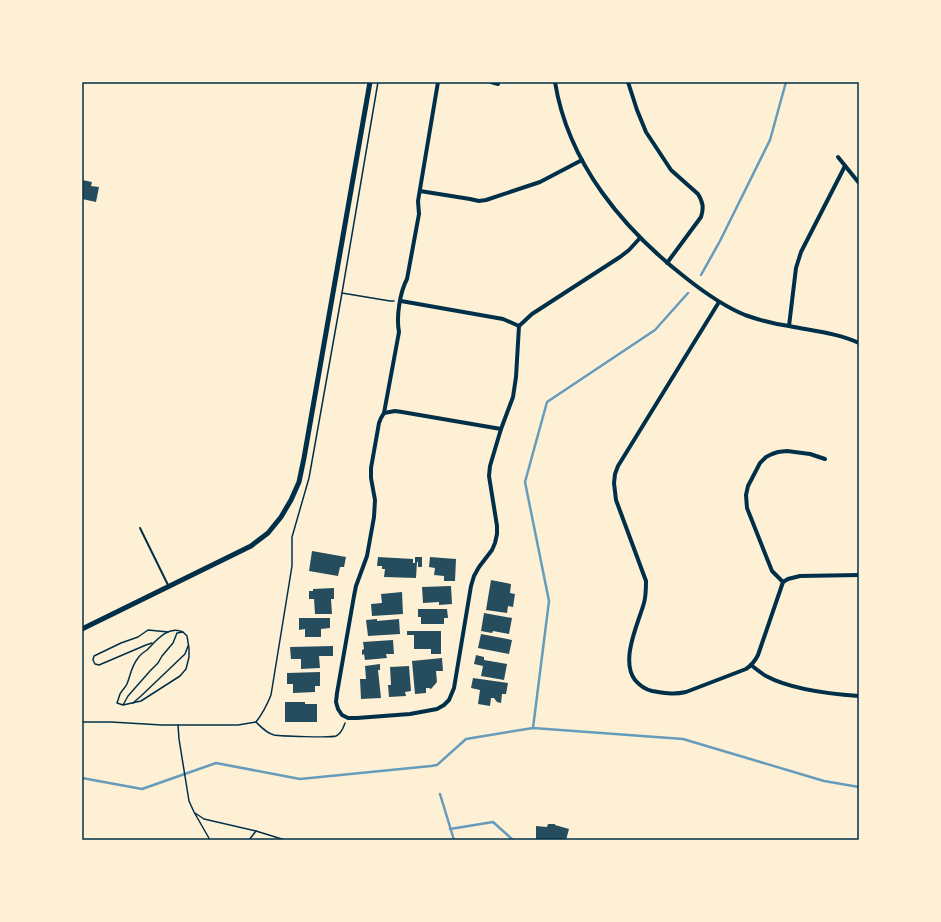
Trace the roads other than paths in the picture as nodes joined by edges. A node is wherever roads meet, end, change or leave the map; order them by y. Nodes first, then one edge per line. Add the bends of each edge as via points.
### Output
1 (370, 82) edge
2 (438, 82) edge
3 (491, 82) edge
4 (555, 82) edge
5 (628, 82) edge
6 (498, 84) dead end
7 (838, 157) dead end
8 (582, 160) junction
9 (845, 166) junction
10 (859, 183) edge
11 (420, 191) junction
12 (640, 238) junction
13 (667, 263) junction
14 (401, 301) junction
15 (719, 302) junction
16 (519, 326) junction
17 (789, 326) junction
18 (859, 343) edge
19 (384, 413) junction
20 (501, 429) junction
21 (825, 459) dead end
22 (140, 528) dead end
23 (859, 575) edge
24 (782, 582) junction
25 (168, 586) junction
26 (82, 629) edge
27 (751, 665) junction
28 (859, 696) edge

1 - 25 street via 299,482 281,517 268,533 251,546
2 - 11 street
3 - 6 street
4 - 8 street via 565,122
5 - 13 street via 646,132 671,170 698,194 703,205 701,217
7 - 9 street
8 - 11 street via 540,182 486,200
8 - 12 street via 595,183
9 - 10 street
9 - 17 street via 798,260
11 - 14 street via 419,214
12 - 13 street
12 - 16 street via 620,257 532,314
13 - 15 street
14 - 16 street via 503,319
14 - 19 street via 397,323 399,332
15 - 17 street via 771,323
15 - 27 street via 615,474 616,500 646,581 645,602 630,649 628,664 633,678 643,688 676,694 739,672
16 - 20 street via 513,397
17 - 18 street via 841,336
19 - 20 street via 395,411
19 - 20 street via 379,423 371,478 375,500 374,517 367,556 356,586 337,693 338,709 348,718 410,714 437,709 449,700 454,688 471,586 474,576 496,543 497,526 489,476
21 - 24 street via 786,451 772,454 760,463 748,486 747,508 772,571
22 - 25 lane
23 - 24 street via 800,576
24 - 27 street via 758,655
25 - 26 street
27 - 28 street via 767,677 786,684 813,691

